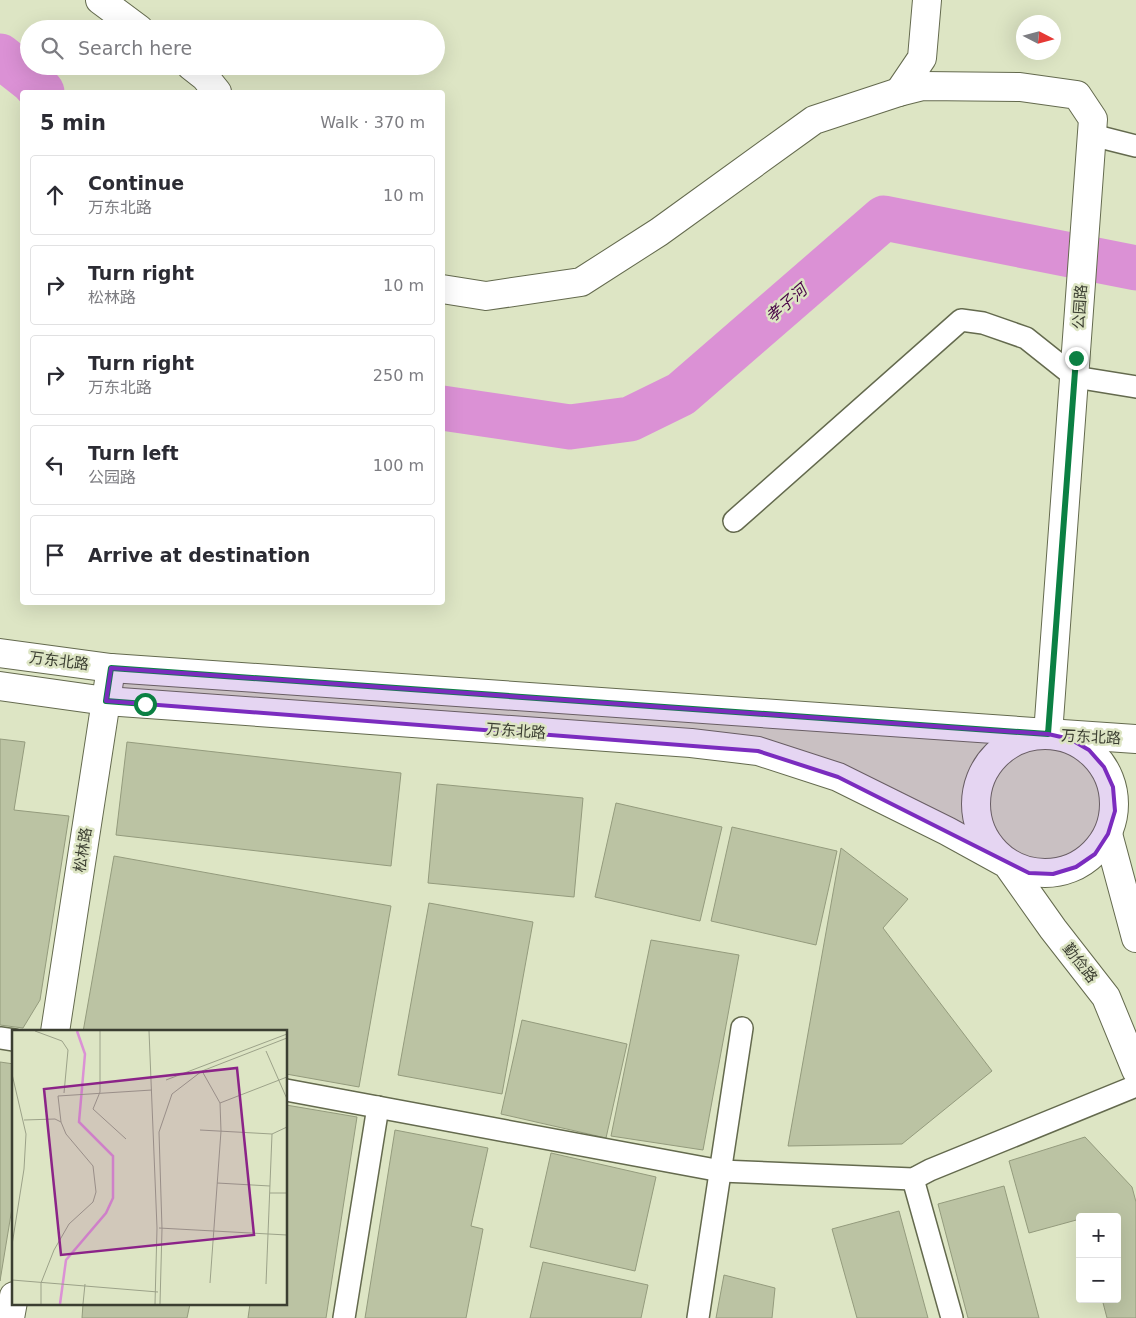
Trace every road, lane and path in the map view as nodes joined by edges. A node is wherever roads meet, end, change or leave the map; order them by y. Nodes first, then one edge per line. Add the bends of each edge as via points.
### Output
1 (100, 0) edge
2 (927, 0) edge
3 (127, 20) edge
4 (202, 75) edge
5 (215, 90) edge
6 (899, 92) junction
7 (1093, 127) junction
8 (1136, 146) edge
9 (445, 289) edge
10 (1075, 377) junction
11 (1136, 386) edge
12 (734, 521) dead end
13 (0, 654) edge
14 (111, 668) junction
15 (0, 686) edge
16 (106, 701) junction
17 (1048, 734) junction
18 (1136, 739) edge
19 (1108, 834) junction
20 (1007, 864) junction
21 (1136, 938) edge
22 (742, 1028) dead end
23 (55, 1030) edge
24 (1136, 1070) edge
25 (1136, 1086) edge
26 (288, 1090) edge
27 (378, 1108) junction
28 (721, 1171) junction
29 (914, 1180) junction
30 (344, 1318) edge
31 (698, 1318) edge
32 (952, 1318) edge

1 - 3 main road
2 - 6 main road via 922,58
4 - 5 main road
6 - 7 main road via 923,86 1020,87 1077,95
6 - 9 main road via 814,120 659,232 581,282 486,296
7 - 8 street
7 - 10 main road, 公园路
10 - 11 street
10 - 12 street via 1026,338 983,323 961,320
10 - 17 main road, 公园路
13 - 14 main road, 万东北路
14 - 16 main road, 松林路
14 - 17 main road, 万东北路
15 - 16 main road, 万东北路
16 - 20 main road, 万东北路 via 758,751 838,777
16 - 23 main road, 松林路
17 - 18 main road, 万东北路
17 - 19 main road via 1070,739 1089,750 1104,767 1113,788 1114,811
17 - 20 main road via 1026,737 1006,746 990,762 979,781 975,804 979,827 990,848
19 - 20 main road via 1095,854 1076,867 1053,874 1029,873
19 - 21 main road
20 - 24 main road, 勤俭路 via 1106,997
22 - 28 street
25 - 29 street via 930,1170
26 - 27 street
27 - 28 street
27 - 30 street
28 - 29 street
28 - 31 street
29 - 32 street

